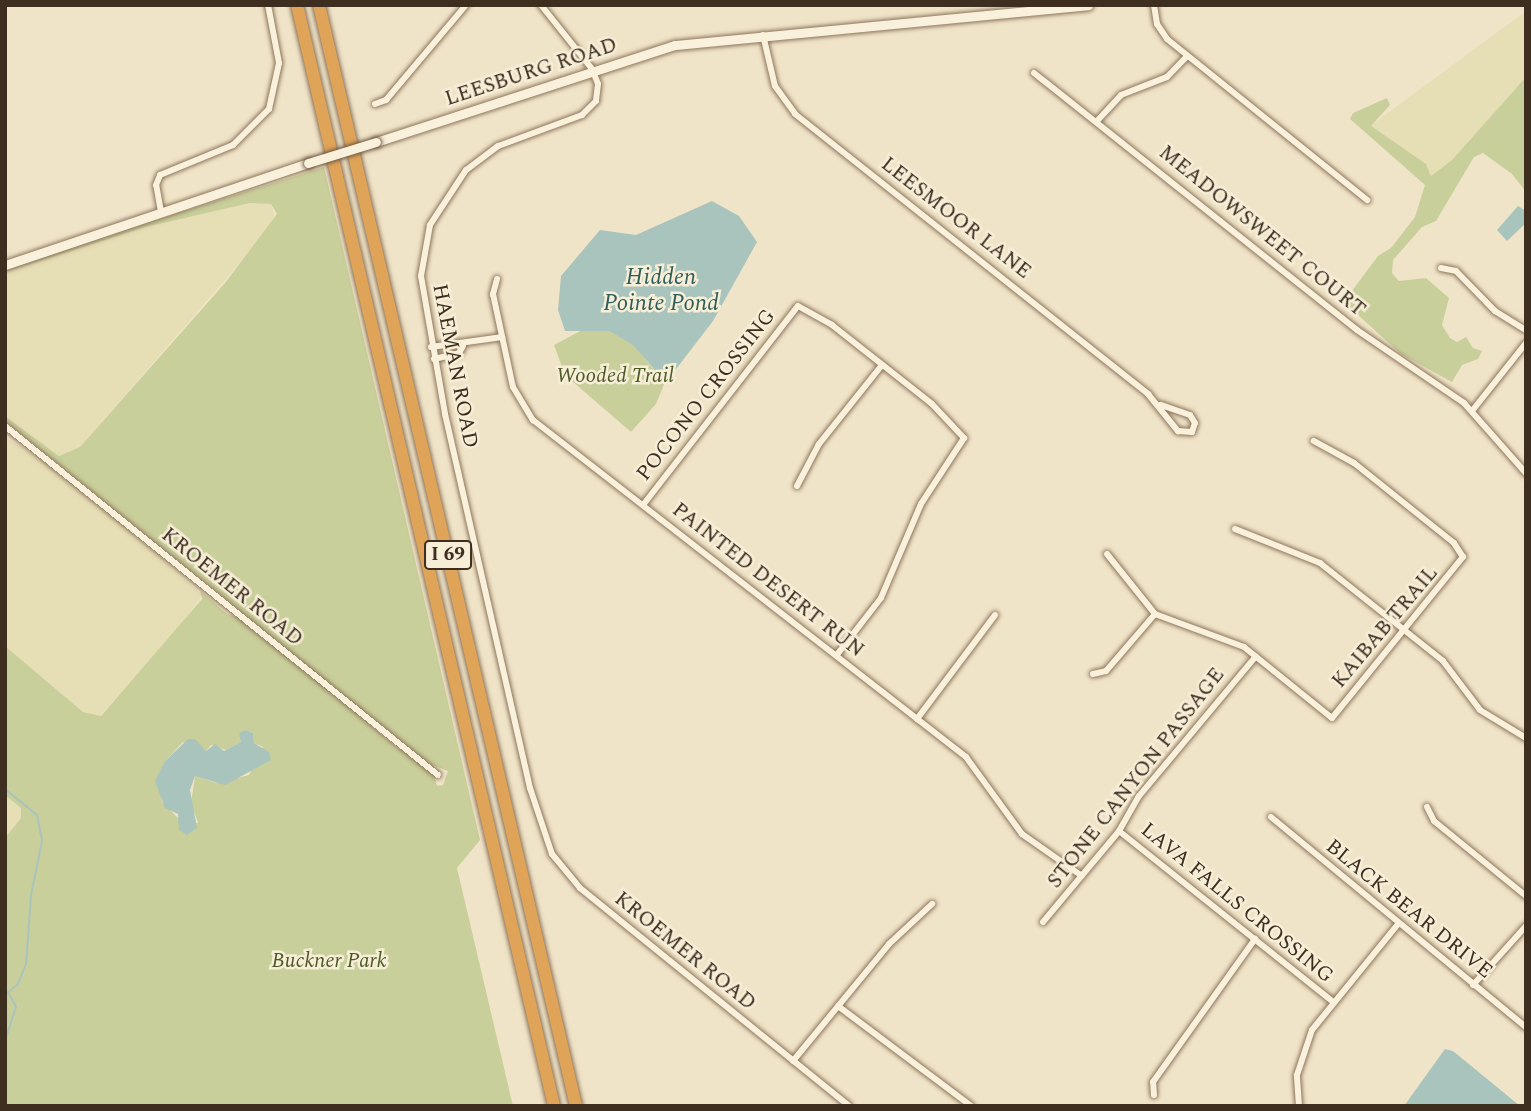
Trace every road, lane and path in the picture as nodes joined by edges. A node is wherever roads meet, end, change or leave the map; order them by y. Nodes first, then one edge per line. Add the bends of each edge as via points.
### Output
1 (268, 5) edge
2 (297, 5) edge
3 (319, 5) edge
4 (466, 5) edge
5 (541, 5) edge
6 (1088, 5) edge
7 (1154, 5) edge
8 (763, 35) junction
9 (1187, 56) junction
10 (592, 69) junction
11 (1034, 72) dead end
12 (375, 104) dead end
13 (1097, 121) junction
14 (1367, 200) dead end
15 (161, 212) junction
16 (5, 265) edge
17 (1441, 268) dead end
18 (497, 279) dead end
19 (1526, 330) edge
20 (502, 337) junction
21 (1526, 343) edge
22 (463, 346) junction
23 (431, 347) junction
24 (434, 359) junction
25 (881, 365) junction
26 (1161, 405) junction
27 (1472, 411) junction
28 (5, 426) edge
29 (1314, 441) dead end
30 (1526, 473) edge
31 (797, 486) dead end
32 (643, 505) junction
33 (1235, 529) dead end
34 (1107, 554) dead end
35 (1155, 614) junction
36 (995, 615) dead end
37 (1405, 631) junction
38 (836, 656) junction
39 (1256, 656) junction
40 (1093, 674) dead end
41 (513, 716) joint
42 (917, 719) junction
43 (1526, 738) edge
44 (438, 775) dead end
45 (1427, 807) dead end
46 (1271, 817) dead end
47 (1119, 831) junction
48 (1082, 876) junction
49 (1526, 896) edge
50 (932, 904) dead end
51 (1043, 922) dead end
52 (1398, 924) junction
53 (1526, 926) edge
54 (1255, 939) junction
55 (1473, 985) junction
56 (1333, 1002) junction
57 (838, 1006) junction
58 (1526, 1027) edge
59 (793, 1061) junction
60 (1154, 1095) dead end
61 (554, 1106) edge
62 (576, 1106) edge
63 (849, 1106) edge
64 (971, 1106) edge
65 (1299, 1106) edge

1 - 15 street via 279,63 269,109 233,145 160,175 156,185
2 - 61 highway, I 69
3 - 62 highway, I 69
4 - 12 street via 386,100
5 - 10 street
6 - 8 main road, LEESBURG ROAD
7 - 9 street via 1161,33
8 - 10 main road, LEESBURG ROAD via 675,46
8 - 26 street, LEESMOOR LANE via 775,86 795,114
9 - 13 street via 1167,76 1121,95
9 - 14 street
10 - 15 main road, LEESBURG ROAD, bridge
10 - 23 street, HAEMAN ROAD via 599,94 589,111 498,146 466,170 438,208 422,252
11 - 13 street, MEADOWSWEET COURT
13 - 27 street, MEADOWSWEET COURT via 1367,338
15 - 16 main road, LEESBURG ROAD
17 - 19 street via 1456,271 1495,311
18 - 20 street, PAINTED DESERT RUN via 493,294
20 - 22 street
20 - 32 street, PAINTED DESERT RUN via 516,397 528,414
21 - 27 street
22 - 23 street via 457,342
22 - 24 street via 459,353
23 - 24 street, HAEMAN ROAD
24 - 41 street, HAEMAN ROAD
25 - 31 street via 819,444
25 - 32 street, POCONO CROSSING via 832,325 797,306
25 - 38 street via 939,411 964,438 921,504 886,589
26 - 26 street, LEESMOOR LANE via 1178,431 1192,432 1195,423 1191,415
27 - 30 street, MEADOWSWEET COURT
28 - 44 street, KROEMER ROAD
29 - 37 street, KAIBAB TRAIL via 1354,463 1454,542 1463,557
32 - 38 street, PAINTED DESERT RUN
33 - 37 street via 1320,563
34 - 35 street
35 - 39 street
35 - 40 street via 1106,671
36 - 42 street
37 - 39 street, KAIBAB TRAIL via 1332,718
37 - 43 street via 1453,671 1480,710
38 - 42 street, PAINTED DESERT RUN
39 - 47 street, STONE CANYON PASSAGE via 1139,796
41 - 59 street, KROEMER ROAD via 540,825 570,877
42 - 48 street, PAINTED DESERT RUN via 966,757 1022,834
45 - 49 street via 1434,821
46 - 52 street, BLACK BEAR DRIVE
47 - 48 street, STONE CANYON PASSAGE
47 - 54 street, LAVA FALLS CROSSING
48 - 51 street, STONE CANYON PASSAGE
50 - 57 street via 890,944
52 - 55 street, BLACK BEAR DRIVE
52 - 56 street
53 - 55 street
54 - 56 street, LAVA FALLS CROSSING
54 - 60 street via 1153,1082
55 - 58 street, BLACK BEAR DRIVE
56 - 65 street via 1305,1043 1297,1075
57 - 59 street
57 - 64 street
59 - 63 street, KROEMER ROAD

